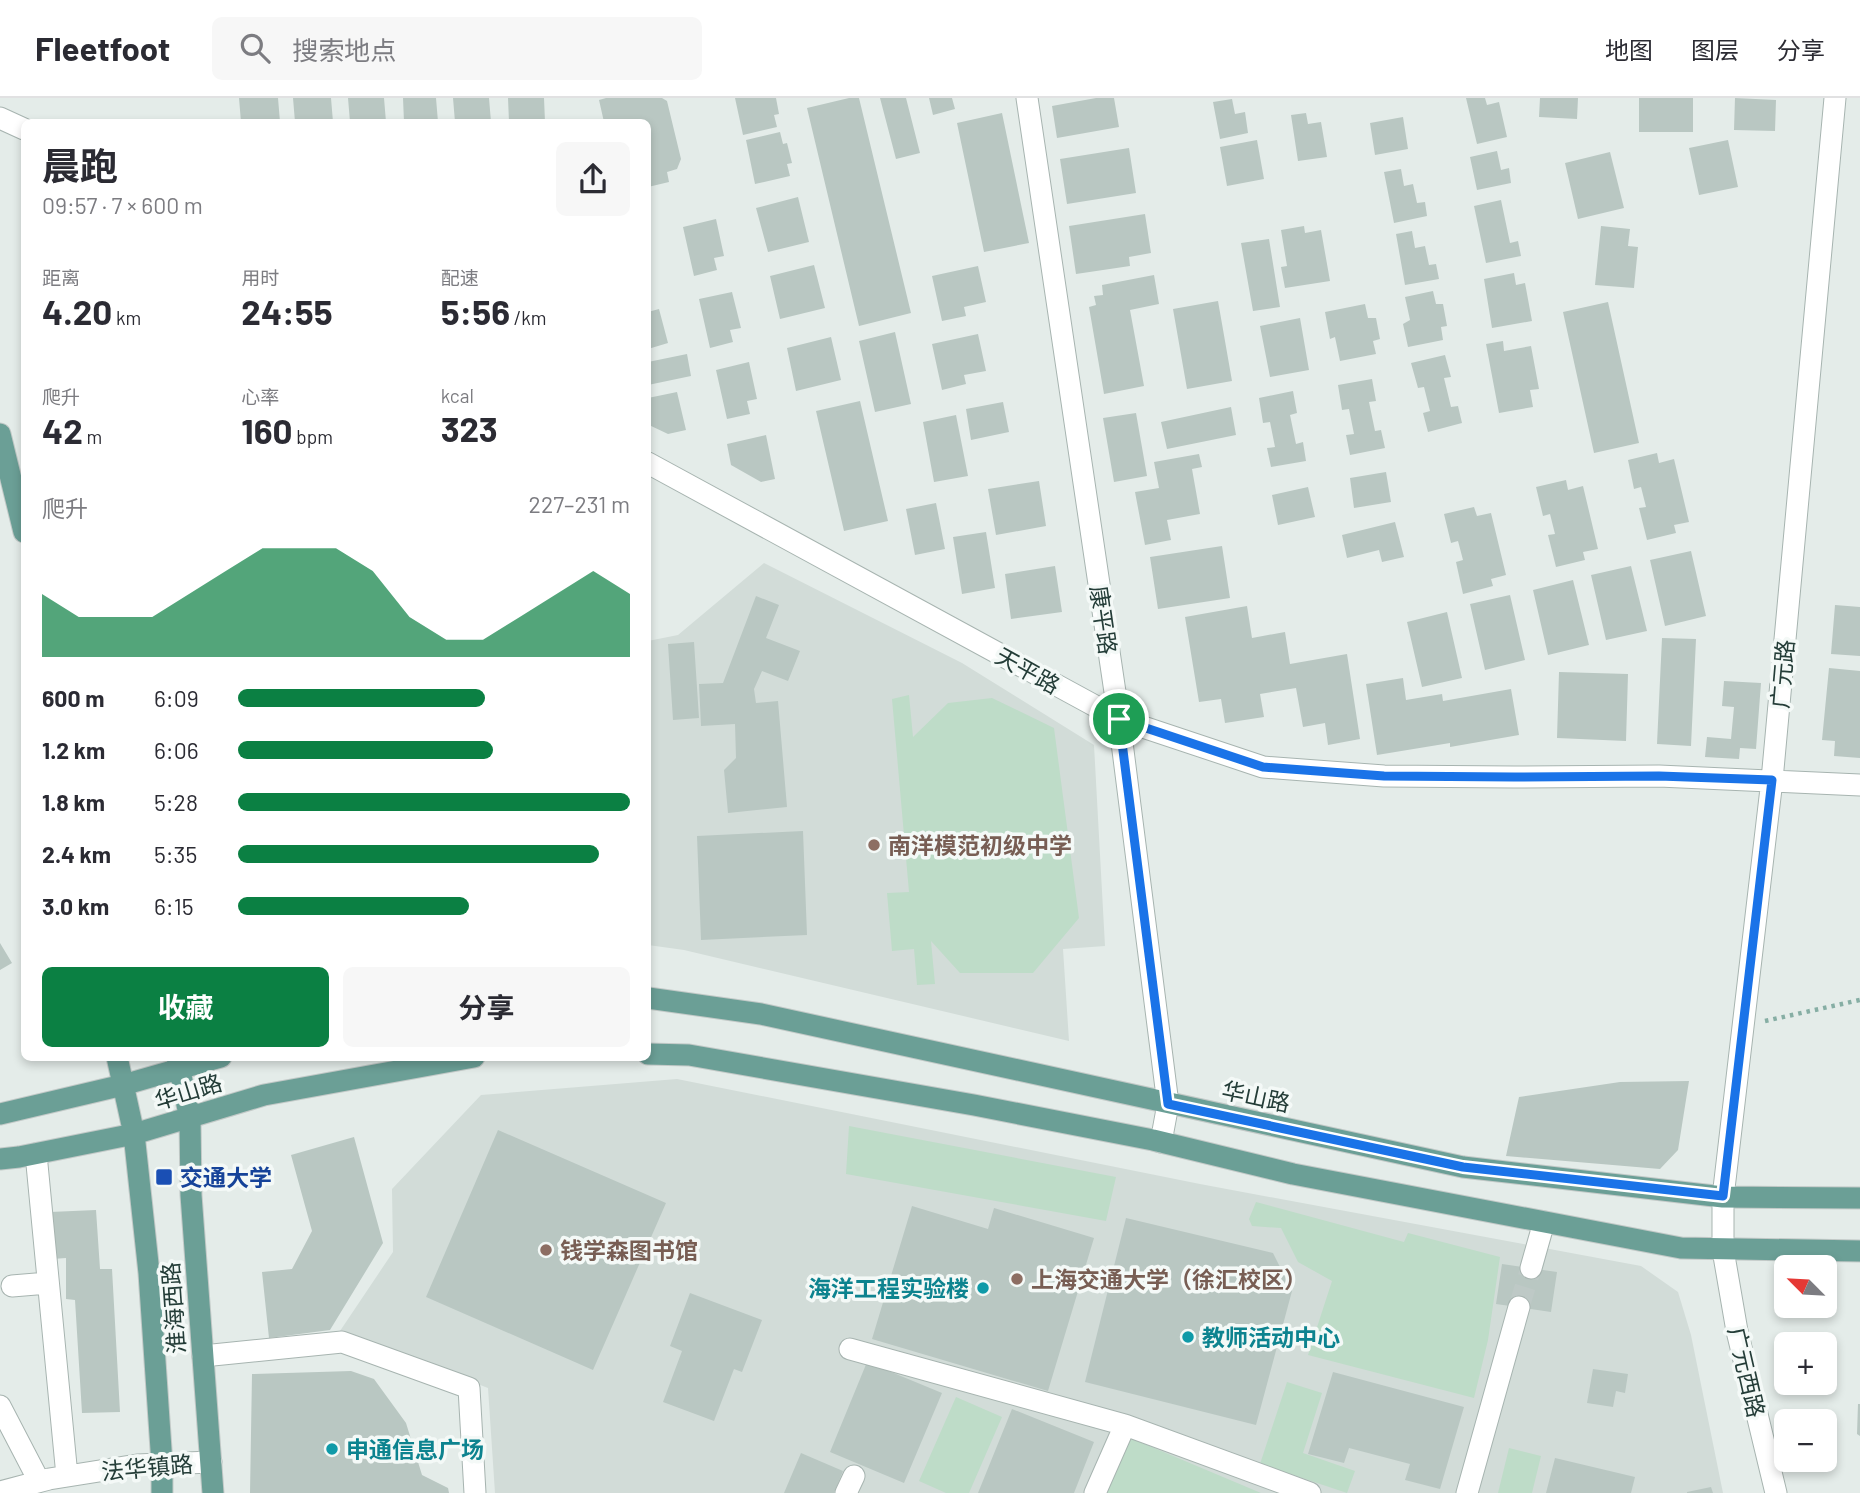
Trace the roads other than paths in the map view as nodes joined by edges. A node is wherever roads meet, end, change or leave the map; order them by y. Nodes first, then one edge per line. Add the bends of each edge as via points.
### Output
1 (1027, 98) edge
2 (1835, 98) edge
3 (0, 118) edge
4 (21, 128) edge
5 (0, 434) edge
6 (651, 465) edge
7 (21, 520) edge
8 (1119, 719) junction
9 (1772, 780) junction
10 (1860, 785) edge
11 (651, 998) edge
12 (651, 1054) edge
13 (118, 1061) edge
14 (452, 1061) edge
15 (178, 1063) edge
16 (123, 1086) junction
17 (1168, 1104) junction
18 (0, 1114) edge
19 (190, 1119) junction
20 (134, 1134) junction
21 (1161, 1142) junction
22 (36, 1153) junction
23 (0, 1159) edge
24 (1723, 1196) junction
25 (1860, 1198) edge
26 (1544, 1222) junction
27 (1723, 1250) junction
28 (1860, 1251) edge
29 (1531, 1268) tunnel mouth
30 (48, 1283) junction
31 (12, 1286) dead end
32 (1520, 1307) tunnel mouth
33 (850, 1349) dead end
34 (203, 1356) junction
35 (0, 1405) edge
36 (1125, 1424) junction
37 (211, 1462) junction
38 (162, 1464) junction
39 (67, 1476) junction
40 (39, 1481) junction
41 (0, 1492) edge
42 (162, 1493) edge
43 (212, 1493) edge
44 (475, 1493) edge
45 (1095, 1493) edge
46 (1310, 1493) edge
47 (1467, 1493) edge
48 (1776, 1493) edge

1 - 8 street, 康平路
2 - 9 street, 广元路
3 - 4 street
5 - 7 main road
6 - 8 street, 天平路
8 - 9 street, 天平路 via 1263,767 1384,776
8 - 17 street, 康平路
9 - 10 street, 天平路
9 - 24 street, 广元路
11 - 17 main road, 华山路 via 761,1014
12 - 21 main road via 702,1057
13 - 16 main road, 淮海西路
14 - 19 main road, 华山路 via 264,1095
15 - 16 main road, 华山路
15 - 19 main road, 淮海西路
16 - 18 main road, 华山路
16 - 20 main road, 淮海西路
17 - 21 street, 康平路
17 - 24 main road, 华山路 via 1463,1167
19 - 20 main road, 华山路
19 - 34 main road, 淮海西路
20 - 22 main road, 华山路
20 - 38 main road, 淮海西路
21 - 26 main road via 1293,1174
22 - 23 main road, 华山路
22 - 30 street
24 - 25 main road, 华山路
24 - 27 street, 广元路
26 - 27 main road via 1681,1248
26 - 29 street
27 - 28 main road
27 - 48 street, 广元西路 via 1737,1331
30 - 31 street
30 - 39 street
32 - 47 street
33 - 36 street
34 - 37 main road, 淮海西路
34 - 44 street via 342,1342 470,1388
35 - 40 street
36 - 45 street
36 - 46 street
37 - 38 street, 法华镇路
37 - 43 main road, 淮海西路
38 - 39 street, 法华镇路
38 - 42 main road, 淮海西路
39 - 40 street, 法华镇路
40 - 41 street, 法华镇路

